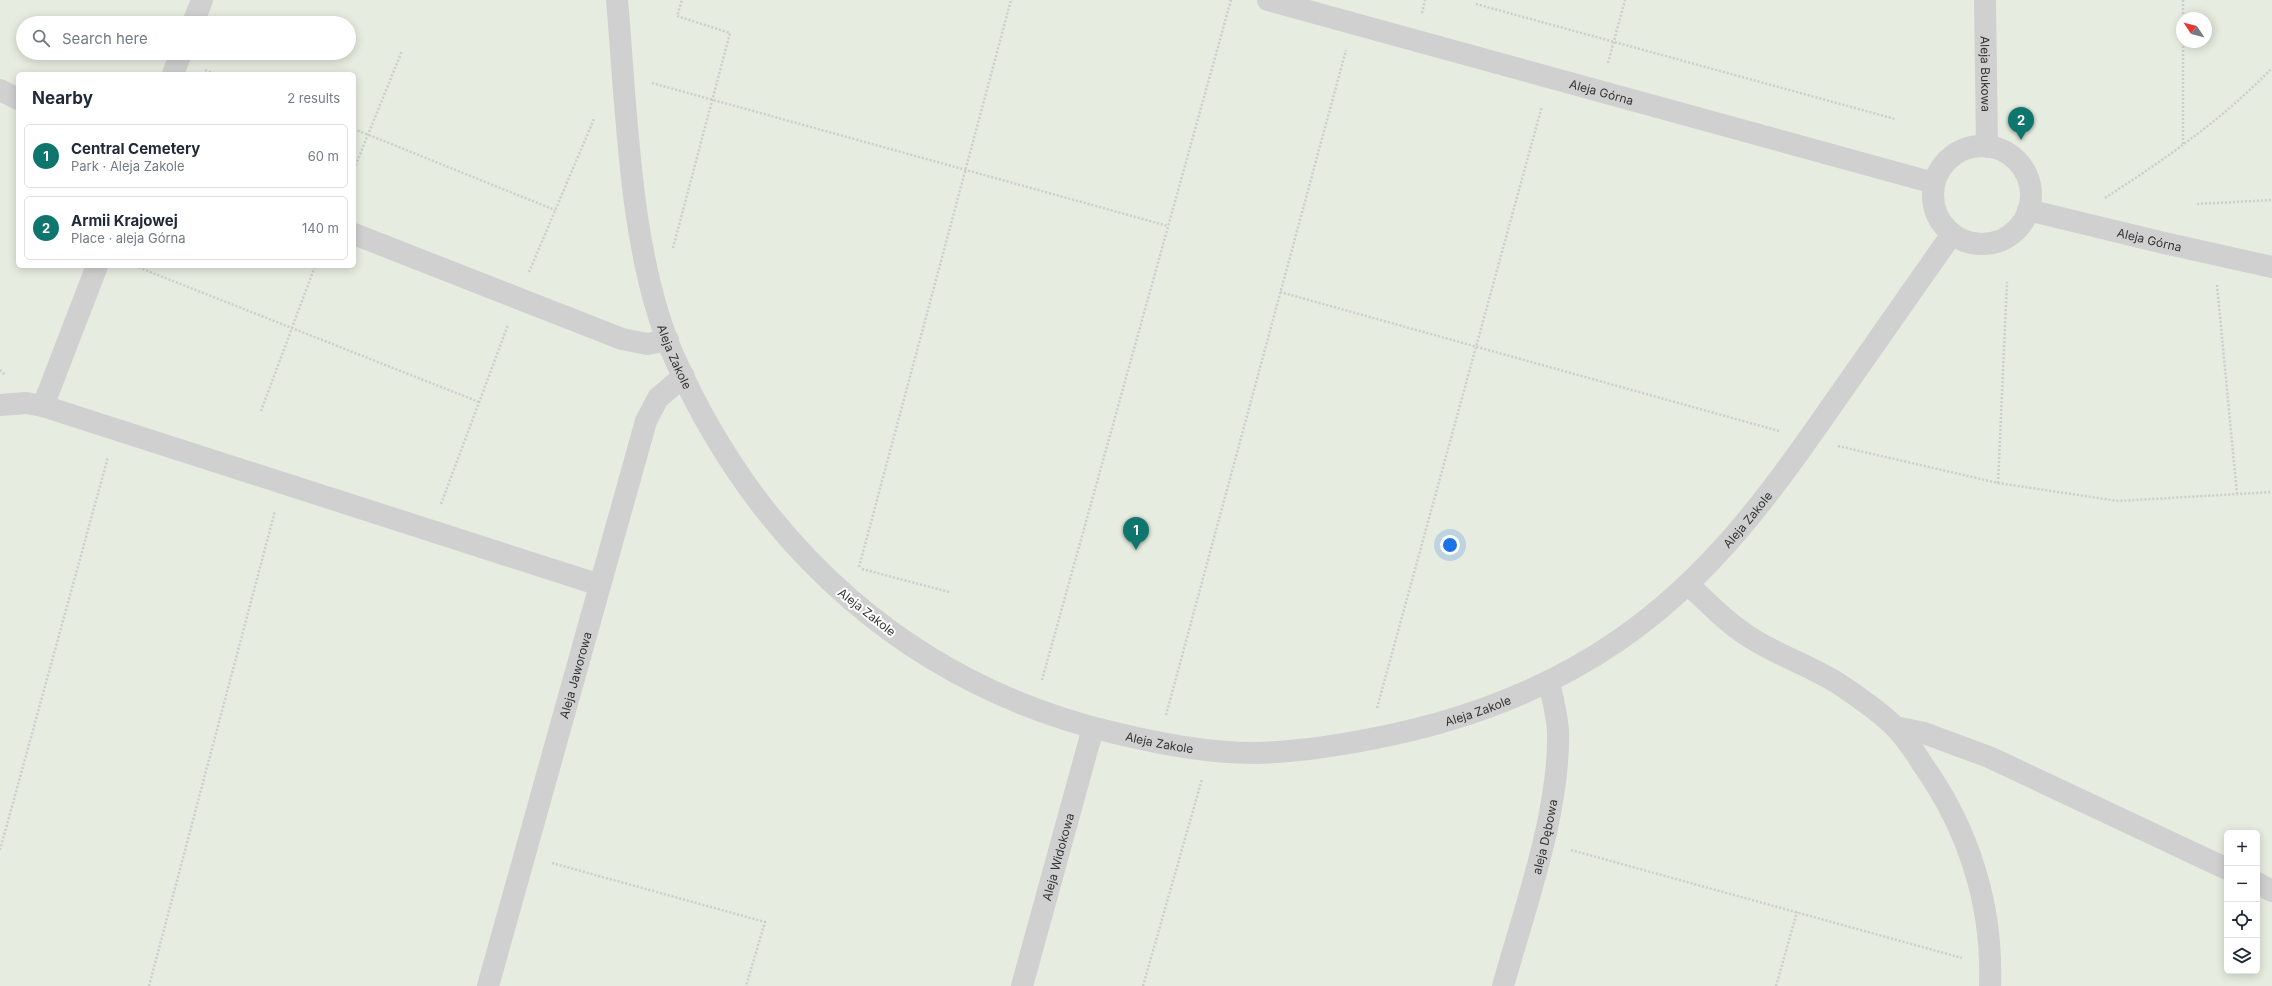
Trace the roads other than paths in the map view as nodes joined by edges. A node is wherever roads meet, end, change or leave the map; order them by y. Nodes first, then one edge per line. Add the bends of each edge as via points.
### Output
1 (202, 0) edge
2 (617, 0) edge
3 (1268, 0) edge
4 (1985, 0) edge
5 (1293, 3) edge
6 (196, 16) edge
7 (178, 60) edge
8 (174, 72) edge
9 (0, 90) edge
10 (16, 98) edge
11 (1987, 147) junction
12 (1934, 183) junction
13 (2028, 210) junction
14 (1952, 234) junction
15 (356, 235) edge
16 (2272, 267) edge
17 (96, 268) edge
18 (668, 340) junction
19 (684, 376) junction
20 (0, 405) edge
21 (43, 406) junction
22 (1690, 584) junction
23 (600, 585) junction
24 (1549, 683) junction
25 (1895, 727) junction
26 (1093, 728) junction
27 (2224, 868) edge
28 (2260, 885) edge
29 (2272, 891) edge
30 (1991, 976) edge
31 (488, 986) edge
32 (1022, 986) edge
33 (1503, 986) edge

1 - 6 street
2 - 18 street, Aleja Zakole via 633,179 643,245 658,311
3 - 5 street, Aleja Górna
4 - 11 street, Aleja Bukowa
5 - 12 street, Aleja Górna via 1353,23
7 - 8 street
9 - 10 street
11 - 12 street via 1970,148 1952,156 1941,168
11 - 13 street via 2006,153 2024,170 2030,190
12 - 14 street via 1933,199 1936,211 1943,225
13 - 14 street via 2015,230 1998,241 1974,244
13 - 16 street, Aleja Górna
14 - 22 street, Aleja Zakole via 1808,439 1746,522
15 - 18 street via 622,338 647,344
17 - 21 street
18 - 19 street, Aleja Zakole
19 - 23 street, Aleja Jaworowa via 658,398 646,421
19 - 26 street, Aleja Zakole via 718,441 751,492 818,571 845,597 917,649 989,690 1033,709
20 - 21 street via 26,403
21 - 23 street
22 - 24 street, Aleja Zakole via 1618,641
22 - 25 street via 1714,609 1750,638 1837,683 1868,704
23 - 31 street, Aleja Jaworowa
24 - 26 street, Aleja Zakole via 1513,700 1428,728 1290,751 1209,751 1158,743
24 - 33 street, aleja Dębowa via 1556,715 1558,754 1543,842
25 - 27 street via 1924,733 1989,757
25 - 30 street via 1934,780 1968,845 1987,922
26 - 32 street, Aleja Widokowa
28 - 29 street

